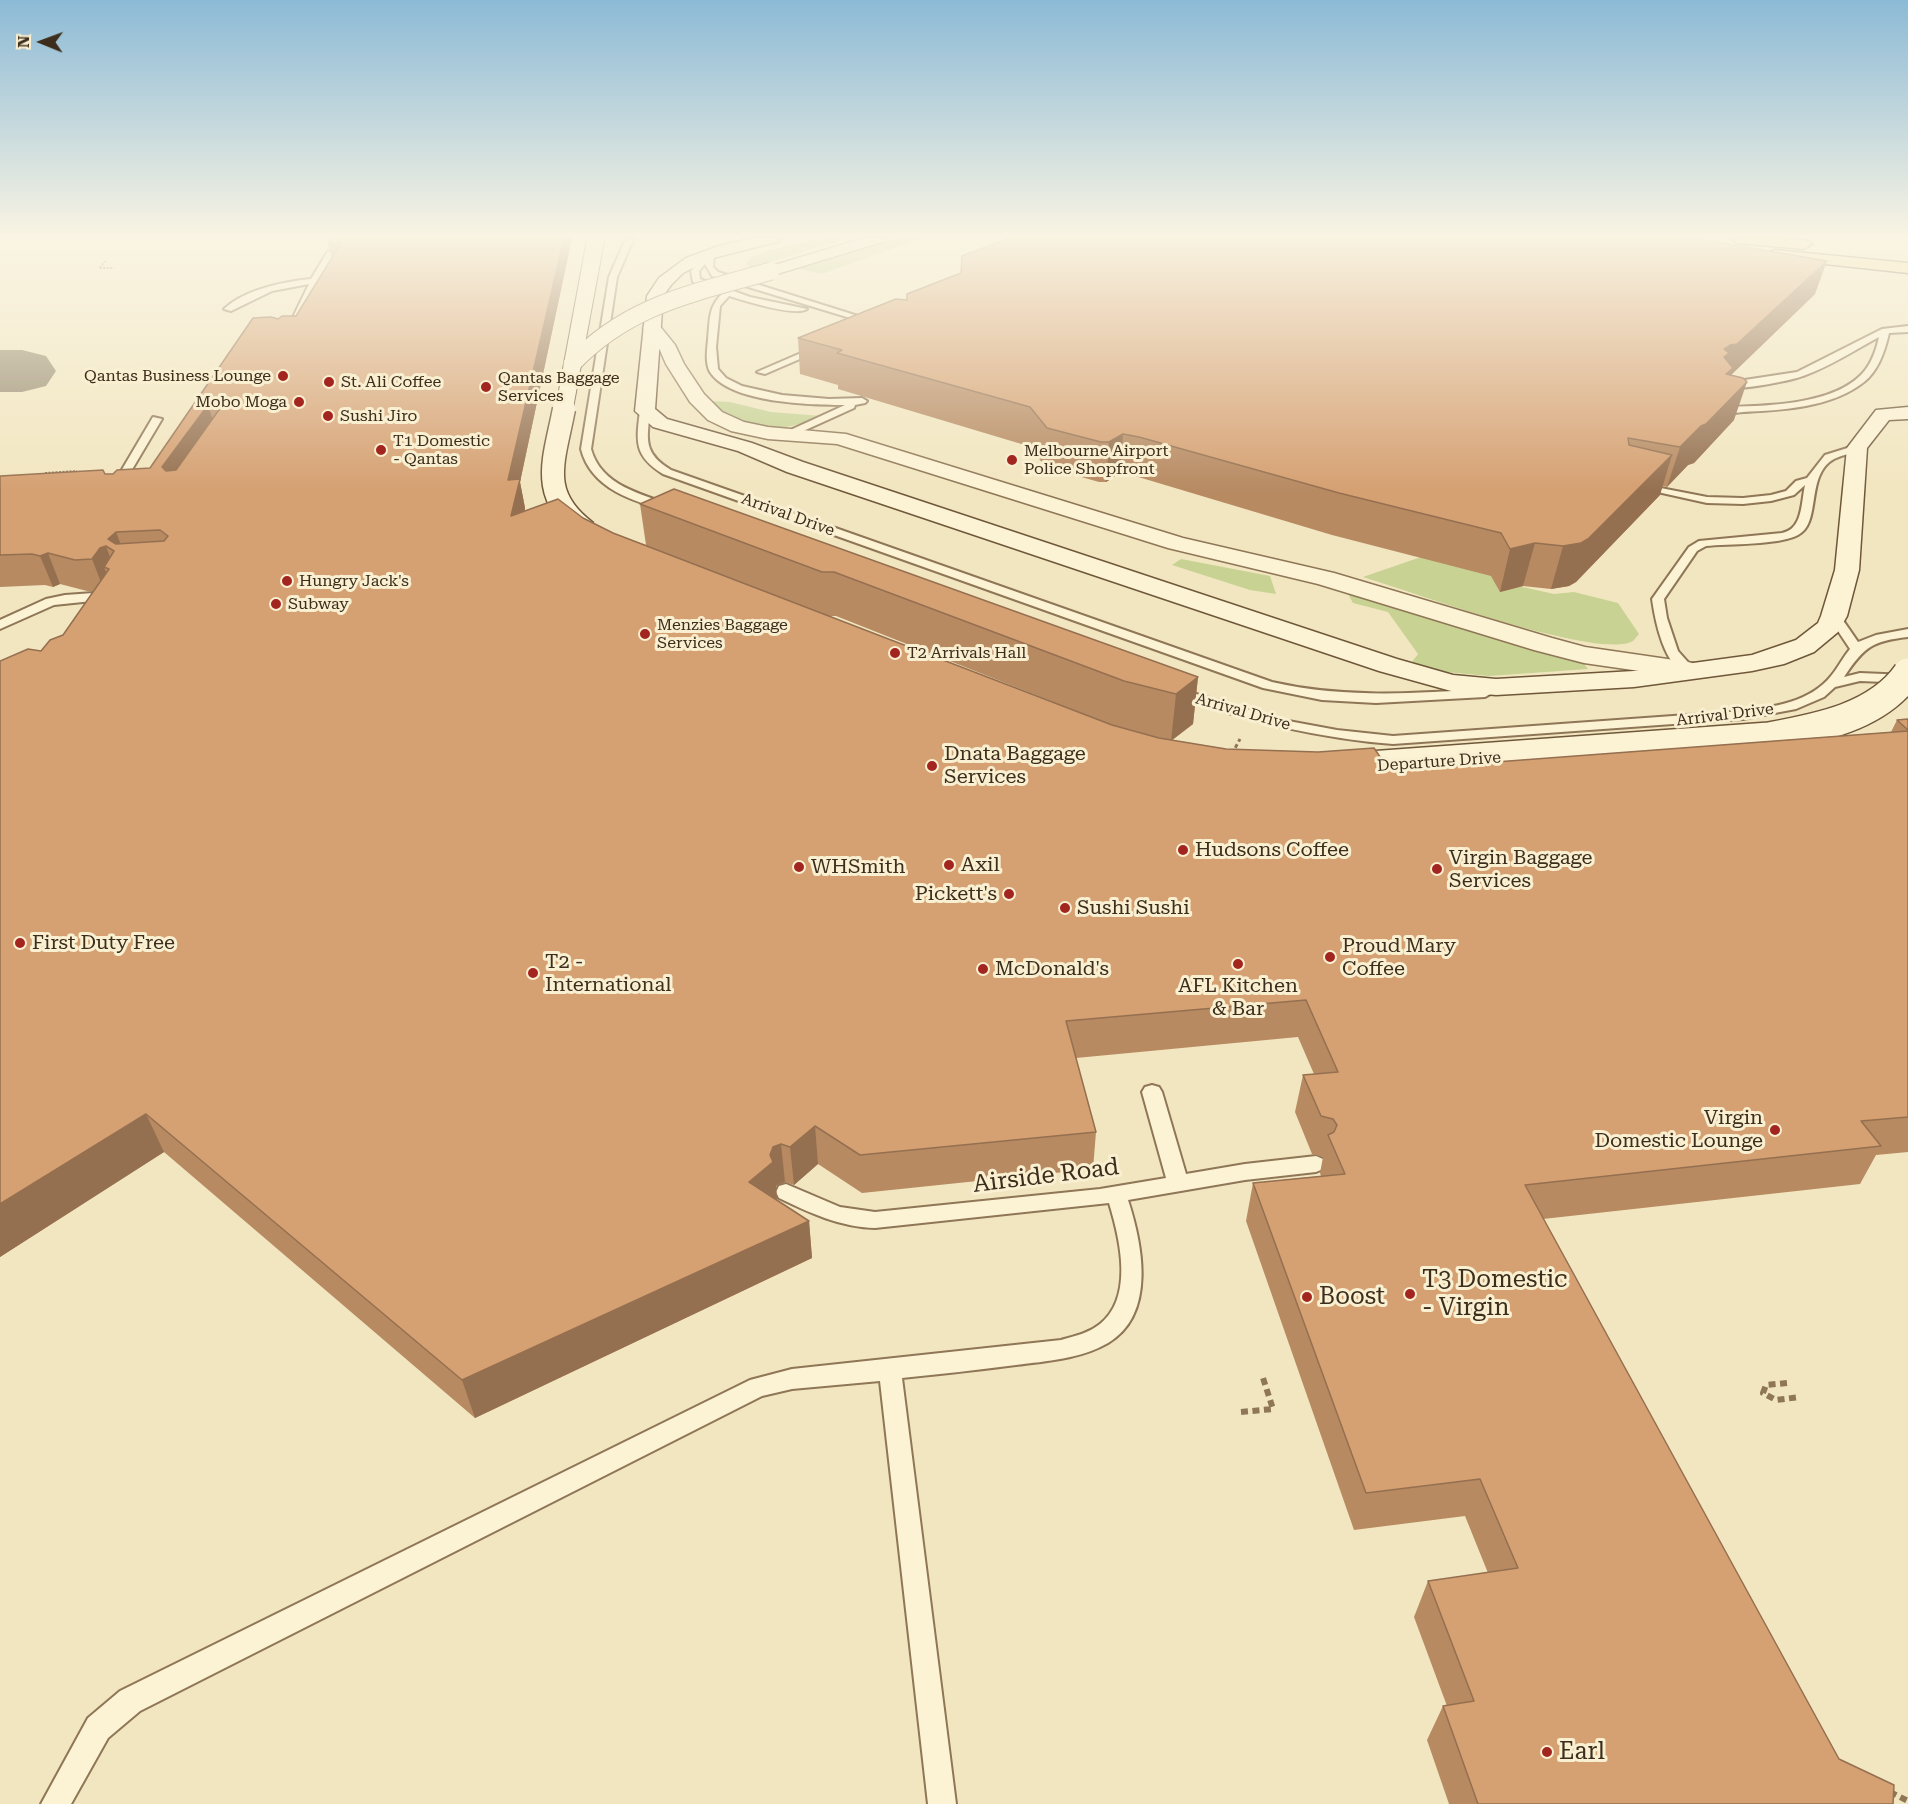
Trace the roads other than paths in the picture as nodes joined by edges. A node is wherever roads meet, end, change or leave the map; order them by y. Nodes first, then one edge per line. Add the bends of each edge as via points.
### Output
1 (580, 322) edge
2 (606, 322) edge
3 (622, 322) edge
4 (653, 322) edge
5 (715, 322) edge
6 (872, 322) edge
7 (652, 328) junction
8 (868, 328) edge
9 (1908, 329) edge
10 (1885, 331) junction
11 (826, 346) edge
12 (572, 364) junction
13 (762, 372) dead end
14 (1720, 386) edge
15 (1721, 410) edge
16 (645, 411) junction
17 (1908, 413) edge
18 (157, 419) dead end
19 (790, 434) junction
20 (1857, 448) junction
21 (1811, 480) junction
22 (1622, 481) edge
23 (120, 499) edge
24 (678, 511) edge
25 (606, 543) edge
26 (118, 583) edge
27 (108, 596) junction
28 (97, 612) edge
29 (1834, 616) junction
30 (0, 625) edge
31 (1908, 633) edge
32 (1857, 649) junction
33 (1688, 670) junction
34 (1908, 673) edge
35 (1908, 679) edge
36 (1832, 684) junction
37 (1158, 686) edge
38 (1496, 687) junction
39 (1312, 770) edge
40 (1152, 1092) dead end
41 (1316, 1164) dead end
42 (1178, 1184) junction
43 (786, 1192) dead end
44 (1116, 1193) junction
45 (890, 1370) junction
46 (55, 1804) edge
47 (942, 1804) edge

1 - 12 street, bridge
2 - 24 lane via 587,460 593,470 618,488
3 - 12 street, bridge via 602,334
4 - 7 street, Arrival Drive
5 - 19 lane via 712,362 722,379 776,398 834,404 865,400
6 - 8 lane via 879,324
7 - 16 street, Arrival Drive
7 - 19 street, Arrival Drive via 697,398 715,416 748,430
9 - 10 lane
10 - 14 lane via 1800,374
10 - 15 lane via 1882,349 1862,380 1844,390 1789,405
11 - 13 lane
12 - 25 street, bridge via 552,471 553,488 563,512
16 - 38 street, Arrival Drive via 660,423 746,447 795,467 1388,665 1451,682
16 - 38 lane, Arrival Drive via 644,453 667,472 1268,685 1305,695 1354,700 1485,693
17 - 20 street via 1883,414
18 - 23 lane via 122,478
19 - 33 street, Arrival Drive via 839,438 1176,543 1324,578 1568,651
20 - 21 lane via 1829,457
20 - 29 street, Arrival Drive via 1847,570
21 - 22 lane via 1800,483 1786,495 1730,502 1682,496
21 - 33 lane via 1799,530 1792,535 1703,543 1693,549 1661,593 1659,609 1668,642
26 - 27 lane
27 - 28 lane
27 - 30 lane via 50,602
29 - 32 lane
29 - 33 street, Arrival Drive via 1829,627 1794,651 1752,663
31 - 32 lane via 1877,639
32 - 36 lane, Arrival Drive
33 - 38 street, Arrival Drive via 1634,679
34 - 39 street, Departure Drive, bridge via 1887,696 1854,714 1769,737
35 - 36 lane via 1860,678
36 - 37 lane, Arrival Drive via 1791,706 1755,714 1393,740 1286,726
40 - 42 lane
41 - 42 lane, Airside Road
42 - 44 lane, Airside Road
43 - 44 lane, Airside Road via 827,1213 853,1220 968,1212
44 - 45 lane via 1131,1252 1124,1312 1111,1329 1088,1342 1061,1350
45 - 46 lane via 792,1379 759,1387 130,1701 98,1728
45 - 47 lane

